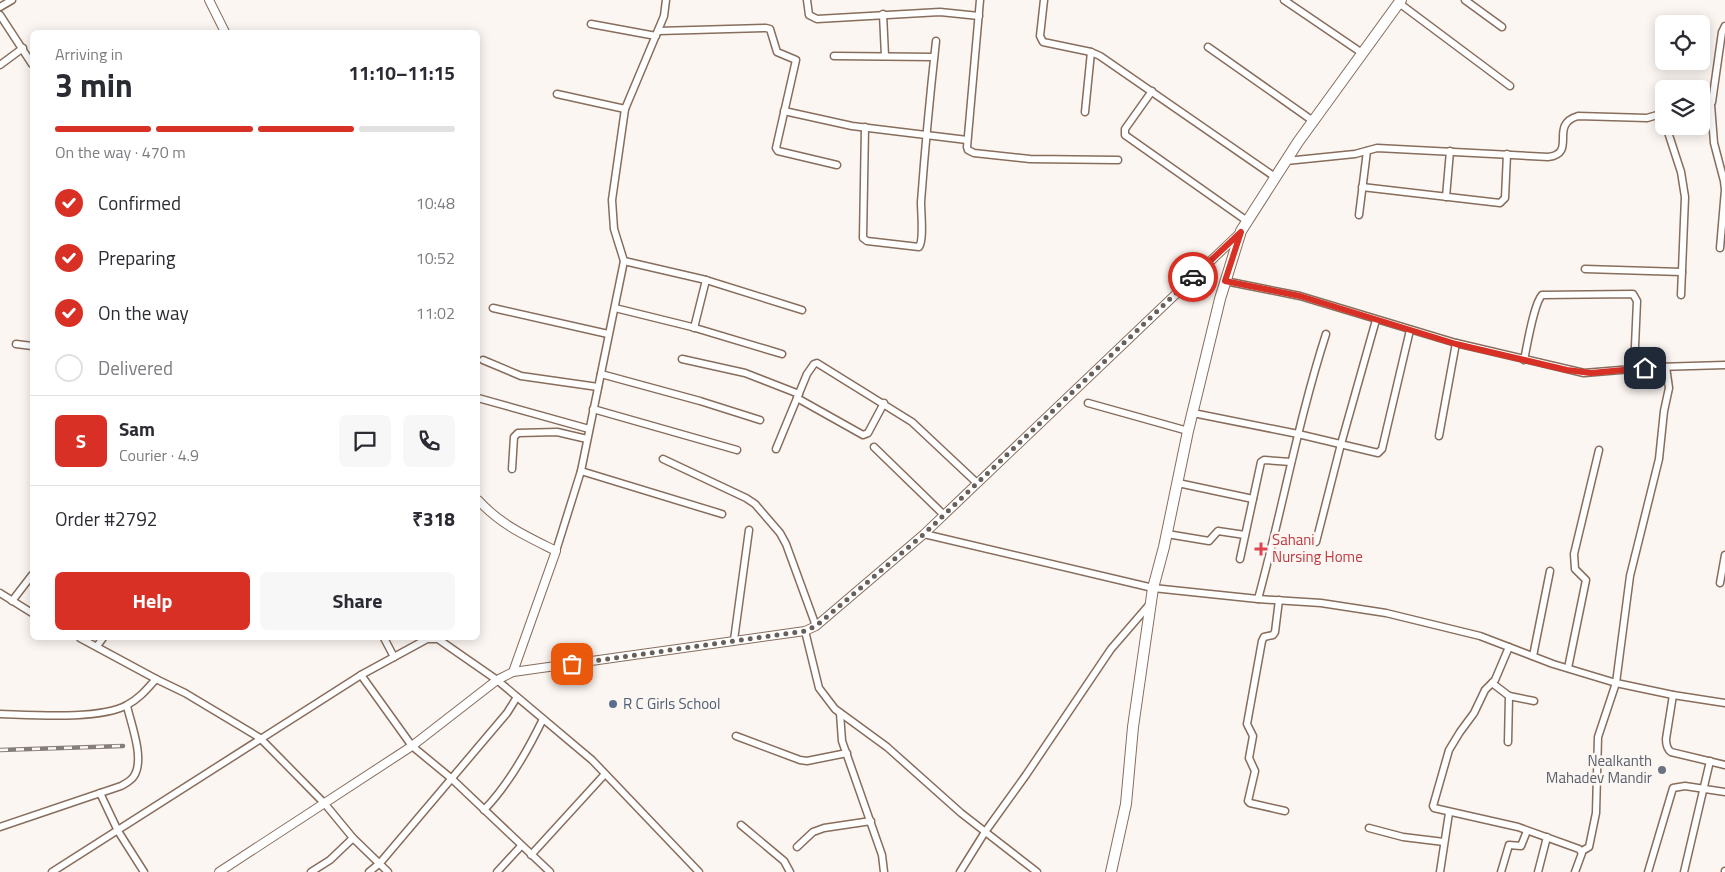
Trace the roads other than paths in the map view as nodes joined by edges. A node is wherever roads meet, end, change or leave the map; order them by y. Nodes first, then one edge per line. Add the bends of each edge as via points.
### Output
1 (12, 0) edge
2 (209, 0) edge
3 (666, 0) edge
4 (807, 0) edge
5 (980, 0) edge
6 (1044, 0) edge
7 (1284, 0) edge
8 (1464, 0) edge
9 (1400, 1) edge
10 (0, 8) edge
11 (883, 14) junction
12 (0, 15) edge
13 (979, 16) junction
14 (591, 24) dead end
15 (1725, 26) edge
16 (1502, 27) dead end
17 (225, 30) edge
18 (657, 34) junction
19 (936, 41) dead end
20 (1208, 46) dead end
21 (23, 48) junction
22 (1090, 52) junction
23 (1362, 53) junction
24 (834, 56) dead end
25 (885, 56) junction
26 (934, 57) junction
27 (30, 60) edge
28 (0, 66) edge
29 (1510, 86) dead end
30 (1152, 91) junction
31 (557, 94) dead end
32 (1711, 105) joint
33 (625, 110) junction
34 (784, 111) junction
35 (1085, 112) dead end
36 (1655, 116) edge
37 (1314, 121) junction
38 (865, 127) junction
39 (925, 135) junction
40 (1669, 135) edge
41 (967, 140) junction
42 (1367, 151) junction
43 (1450, 151) junction
44 (1508, 154) junction
45 (1118, 160) dead end
46 (1286, 161) junction
47 (837, 165) dead end
48 (1275, 177) junction
49 (1362, 187) junction
50 (1446, 197) junction
51 (1359, 215) dead end
52 (1247, 221) junction
53 (1241, 232) junction
54 (1720, 248) dead end
55 (624, 260) junction
56 (1585, 269) dead end
57 (1682, 272) junction
58 (706, 280) junction
59 (1225, 281) junction
60 (1681, 295) dead end
61 (493, 308) dead end
62 (615, 308) junction
63 (802, 310) dead end
64 (1376, 320) junction
65 (694, 328) junction
66 (1410, 330) junction
67 (608, 334) junction
68 (1326, 334) dead end
69 (16, 344) dead end
70 (1456, 344) junction
71 (30, 346) edge
72 (782, 354) dead end
73 (682, 358) dead end
74 (483, 360) dead end
75 (1524, 360) junction
76 (1725, 365) edge
77 (1666, 367) junction
78 (1634, 369) junction
79 (601, 374) junction
80 (598, 387) junction
81 (798, 396) junction
82 (480, 399) edge
83 (884, 403) junction
84 (1088, 403) dead end
85 (593, 409) junction
86 (1193, 413) junction
87 (760, 420) dead end
88 (589, 429) junction
89 (1188, 431) junction
90 (1298, 434) junction
91 (1439, 436) dead end
92 (587, 439) junction
93 (1341, 444) junction
94 (874, 447) dead end
95 (776, 449) dead end
96 (737, 450) dead end
97 (1599, 450) dead end
98 (663, 459) dead end
99 (1291, 462) junction
100 (512, 469) dead end
101 (581, 471) junction
102 (977, 483) junction
103 (1178, 483) junction
104 (1253, 500) junction
105 (480, 502) edge
106 (722, 514) dead end
107 (944, 515) junction
108 (749, 530) dead end
109 (924, 534) junction
110 (1167, 534) junction
111 (1245, 535) junction
112 (1316, 542) dead end
113 (556, 551) junction
114 (1725, 555) edge
115 (1240, 559) dead end
116 (1550, 571) dead end
117 (30, 578) edge
118 (1720, 583) dead end
119 (1153, 588) junction
120 (0, 594) edge
121 (1258, 599) junction
122 (1279, 600) junction
123 (12, 601) junction
124 (1150, 604) junction
125 (30, 612) edge
126 (816, 626) junction
127 (805, 631) junction
128 (84, 640) edge
129 (102, 640) edge
130 (385, 640) edge
131 (425, 640) edge
132 (439, 640) edge
133 (734, 640) junction
134 (97, 646) junction
135 (1509, 647) junction
136 (1533, 656) junction
137 (394, 657) junction
138 (1568, 668) junction
139 (513, 672) junction
140 (361, 675) junction
141 (156, 679) junction
142 (497, 680) junction
143 (1616, 682) junction
144 (1492, 683) junction
145 (1673, 695) junction
146 (1509, 696) junction
147 (517, 697) junction
148 (1534, 702) dead end
149 (1725, 703) edge
150 (127, 706) junction
151 (840, 713) junction
152 (0, 714) edge
153 (544, 720) junction
154 (736, 736) dead end
155 (260, 738) junction
156 (1508, 742) dead end
157 (412, 746) junction
158 (847, 753) junction
159 (1710, 761) junction
160 (1725, 765) edge
161 (605, 774) junction
162 (452, 779) junction
163 (1705, 789) junction
164 (1725, 792) edge
165 (100, 793) junction
166 (325, 804) junction
167 (484, 810) junction
168 (1285, 811) dead end
169 (1449, 813) junction
170 (870, 821) junction
171 (741, 825) dead end
172 (0, 827) edge
173 (1369, 828) dead end
174 (118, 830) junction
175 (1528, 831) junction
176 (985, 832) junction
177 (353, 838) junction
178 (1546, 838) junction
179 (1444, 842) junction
180 (521, 846) junction
181 (797, 847) dead end
182 (1582, 851) junction
183 (531, 855) junction
184 (380, 864) junction
185 (52, 872) edge
186 (144, 872) edge
187 (219, 872) edge
188 (312, 872) edge
189 (369, 872) edge
190 (388, 872) edge
191 (497, 872) edge
192 (550, 872) edge
193 (699, 872) edge
194 (790, 872) edge
195 (884, 872) edge
196 (960, 872) edge
197 (1038, 872) edge
198 (1111, 872) edge
199 (1440, 872) edge
200 (1500, 872) edge
201 (1538, 872) edge
202 (1575, 872) edge
203 (1648, 872) edge
204 (1684, 872) edge

1 - 10 street
2 - 17 street
3 - 18 street
4 - 11 street via 809,15 813,19
5 - 13 street
6 - 22 street via 1041,41
7 - 23 street
8 - 16 street
9 - 23 main road
9 - 29 street
11 - 13 street via 940,12
11 - 25 street
12 - 21 street
13 - 41 street
14 - 18 street
15 - 32 street
18 - 33 street
18 - 34 street via 770,30 777,52 796,60
19 - 26 street
20 - 37 street
21 - 27 street
21 - 28 street
22 - 30 street via 1111,62
22 - 35 street
23 - 37 main road
24 - 25 street
25 - 26 street
26 - 39 street
30 - 48 street
30 - 52 street via 1125,129 1125,135
31 - 33 street
32 - 54 street via 1714,143 1725,190
33 - 55 street via 612,200 614,229
34 - 38 street
34 - 47 street via 778,151
36 - 44 street via 1578,116 1567,121 1562,149 1556,156
37 - 46 main road
38 - 39 street
38 - 39 street via 864,238 914,248 922,243
39 - 41 street
40 - 57 street via 1685,197
41 - 45 street via 968,150 974,153 1030,159
42 - 43 street via 1377,148
42 - 46 street
42 - 49 street
43 - 44 street
43 - 50 street
44 - 50 street via 1502,202
46 - 48 main road
48 - 52 main road
49 - 50 street
49 - 51 street
52 - 53 main road
53 - 59 main road
53 - 102 street
55 - 58 street
55 - 62 street
56 - 57 street
57 - 60 street
58 - 63 street
58 - 65 street
59 - 64 street via 1300,296
59 - 86 main road
61 - 67 street
62 - 65 street
62 - 67 street
64 - 66 street
64 - 93 street
65 - 72 street
66 - 70 street
66 - 93 street via 1382,449 1377,453
67 - 79 street
68 - 90 street
69 - 71 street
70 - 75 street
70 - 91 street
73 - 81 street via 744,373
74 - 80 street via 521,376
75 - 78 street via 1584,373
75 - 78 street via 1542,295 1633,294 1637,300
76 - 77 street
77 - 78 street
77 - 143 street via 1669,388 1659,459 1630,576
79 - 80 street
79 - 87 street
80 - 85 street
81 - 83 street via 863,435 868,433
81 - 83 street via 807,374 818,363
81 - 95 street
82 - 88 street
83 - 102 street via 912,422
84 - 89 street
85 - 88 street
85 - 96 street
86 - 89 main road
86 - 90 street
88 - 92 street
89 - 103 main road
90 - 93 street
90 - 99 street
92 - 100 street via 558,432 518,433 514,437
92 - 101 street
93 - 112 street
94 - 107 street
97 - 138 street via 1574,554 1575,569 1586,580
98 - 126 street via 737,492 755,504 786,544
99 - 104 street via 1263,461
99 - 121 street
101 - 106 street
101 - 113 street
102 - 107 street
103 - 104 street
103 - 110 main road
104 - 111 street
105 - 113 street via 512,529
107 - 109 street
108 - 133 street
109 - 119 street
109 - 126 street
110 - 111 street via 1209,541 1218,531
110 - 119 main road
111 - 115 street
113 - 139 street
114 - 118 street
116 - 136 street
117 - 123 street
119 - 121 street
119 - 124 main road
120 - 123 street
121 - 122 street
122 - 135 street via 1386,612 1480,636
122 - 168 street via 1275,632 1262,639 1247,724 1253,736 1249,758 1255,771 1248,800
123 - 125 street
124 - 176 street via 1111,649
124 - 198 main road via 1126,804
126 - 127 street
127 - 133 street
127 - 151 street via 819,688
128 - 134 street
129 - 134 street
130 - 137 street
131 - 137 street
132 - 142 street
133 - 139 street
134 - 141 street
135 - 136 street
135 - 144 street
136 - 138 street
137 - 140 street
138 - 143 street
139 - 142 street
140 - 155 street
140 - 157 street
141 - 150 street
141 - 155 street
142 - 147 street
142 - 157 street
143 - 145 street
143 - 182 street via 1598,737 1596,813 1589,847
144 - 146 street
144 - 169 street via 1448,755 1433,806
145 - 149 street
145 - 159 street via 1666,745 1672,752
146 - 148 street
146 - 156 street
147 - 153 street
147 - 162 street
150 - 152 street via 102,713
150 - 165 street via 139,757 137,769 121,786
151 - 158 street via 841,735
151 - 176 street via 887,747
153 - 161 street
153 - 167 street via 502,790
154 - 158 street via 800,760
155 - 166 street
155 - 174 street
157 - 162 street
157 - 166 street
158 - 170 street
159 - 160 street
159 - 163 street
161 - 183 street
161 - 193 street
162 - 167 street
162 - 184 street
163 - 164 street
163 - 203 street via 1673,788
163 - 204 street
165 - 172 street
165 - 174 street
166 - 177 street
166 - 187 street
167 - 180 street
169 - 175 street
169 - 179 street
170 - 181 street via 824,828 813,832
170 - 195 street via 882,854
171 - 194 street via 784,861
173 - 179 street via 1403,837
174 - 185 street
174 - 186 street
175 - 178 street
175 - 200 street via 1521,846 1509,845
176 - 196 street
176 - 197 street
177 - 184 street
177 - 188 street
178 - 182 street
178 - 201 street
179 - 199 street
180 - 183 street
180 - 191 street
182 - 202 street
183 - 192 street
184 - 189 street
184 - 190 street

